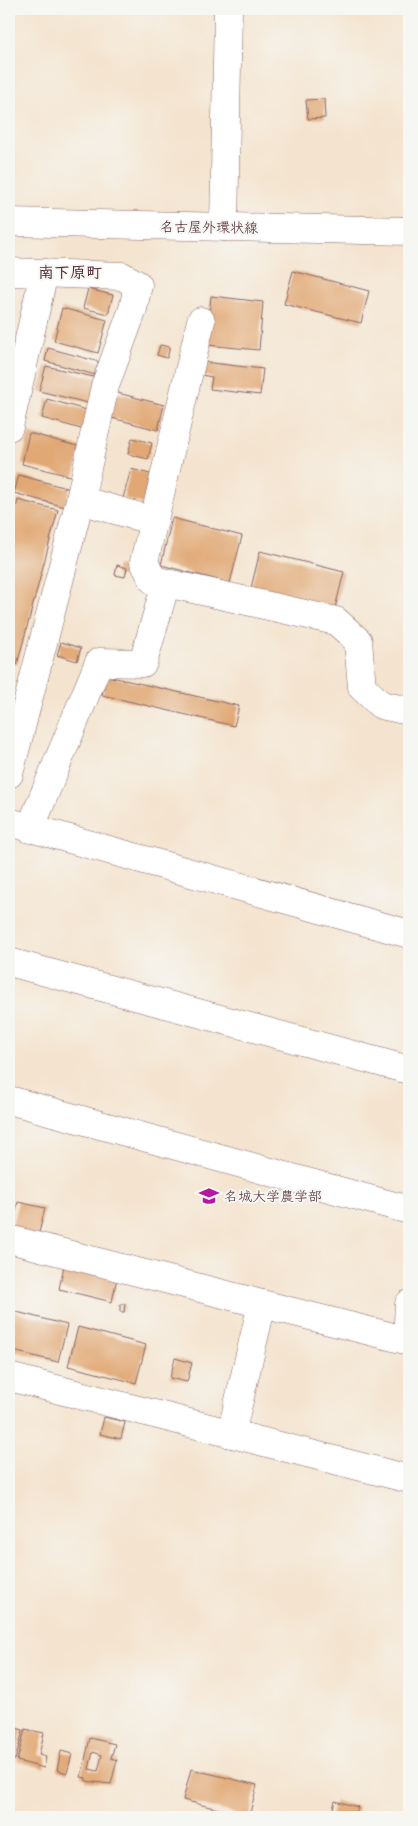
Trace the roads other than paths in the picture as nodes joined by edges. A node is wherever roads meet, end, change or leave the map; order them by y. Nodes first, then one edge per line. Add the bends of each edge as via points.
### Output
1 (228, 9) edge
2 (9, 222) edge
3 (224, 227) junction
4 (409, 230) edge
5 (9, 272) edge
6 (44, 273) junction
7 (201, 321) dead end
8 (9, 427) edge
9 (80, 500) junction
10 (154, 520) junction
11 (166, 583) junction
12 (17, 708) edge
13 (409, 711) edge
14 (9, 774) edge
15 (19, 825) edge
16 (409, 934) edge
17 (9, 962) edge
18 (409, 1070) edge
19 (9, 1100) edge
20 (409, 1210) edge
21 (9, 1239) edge
22 (262, 1304) junction
23 (409, 1304) edge
24 (408, 1340) edge
25 (9, 1377) edge
26 (231, 1434) junction
27 (409, 1479) edge

1 - 3 main road
2 - 3 main road, 名古屋外環状線
3 - 4 main road, 名古屋外環状線
5 - 6 main road
6 - 8 main road
6 - 9 main road via 122,276 138,285 105,386
7 - 10 main road
9 - 10 main road
9 - 12 main road
10 - 11 main road via 144,562 153,580
11 - 13 main road via 336,621 358,642 362,687 381,705
11 - 15 main road via 143,663 99,662
12 - 14 main road
15 - 16 main road
17 - 18 main road
19 - 20 main road
21 - 22 main road
22 - 24 main road
22 - 26 main road
23 - 24 main road
25 - 26 main road
26 - 27 main road

